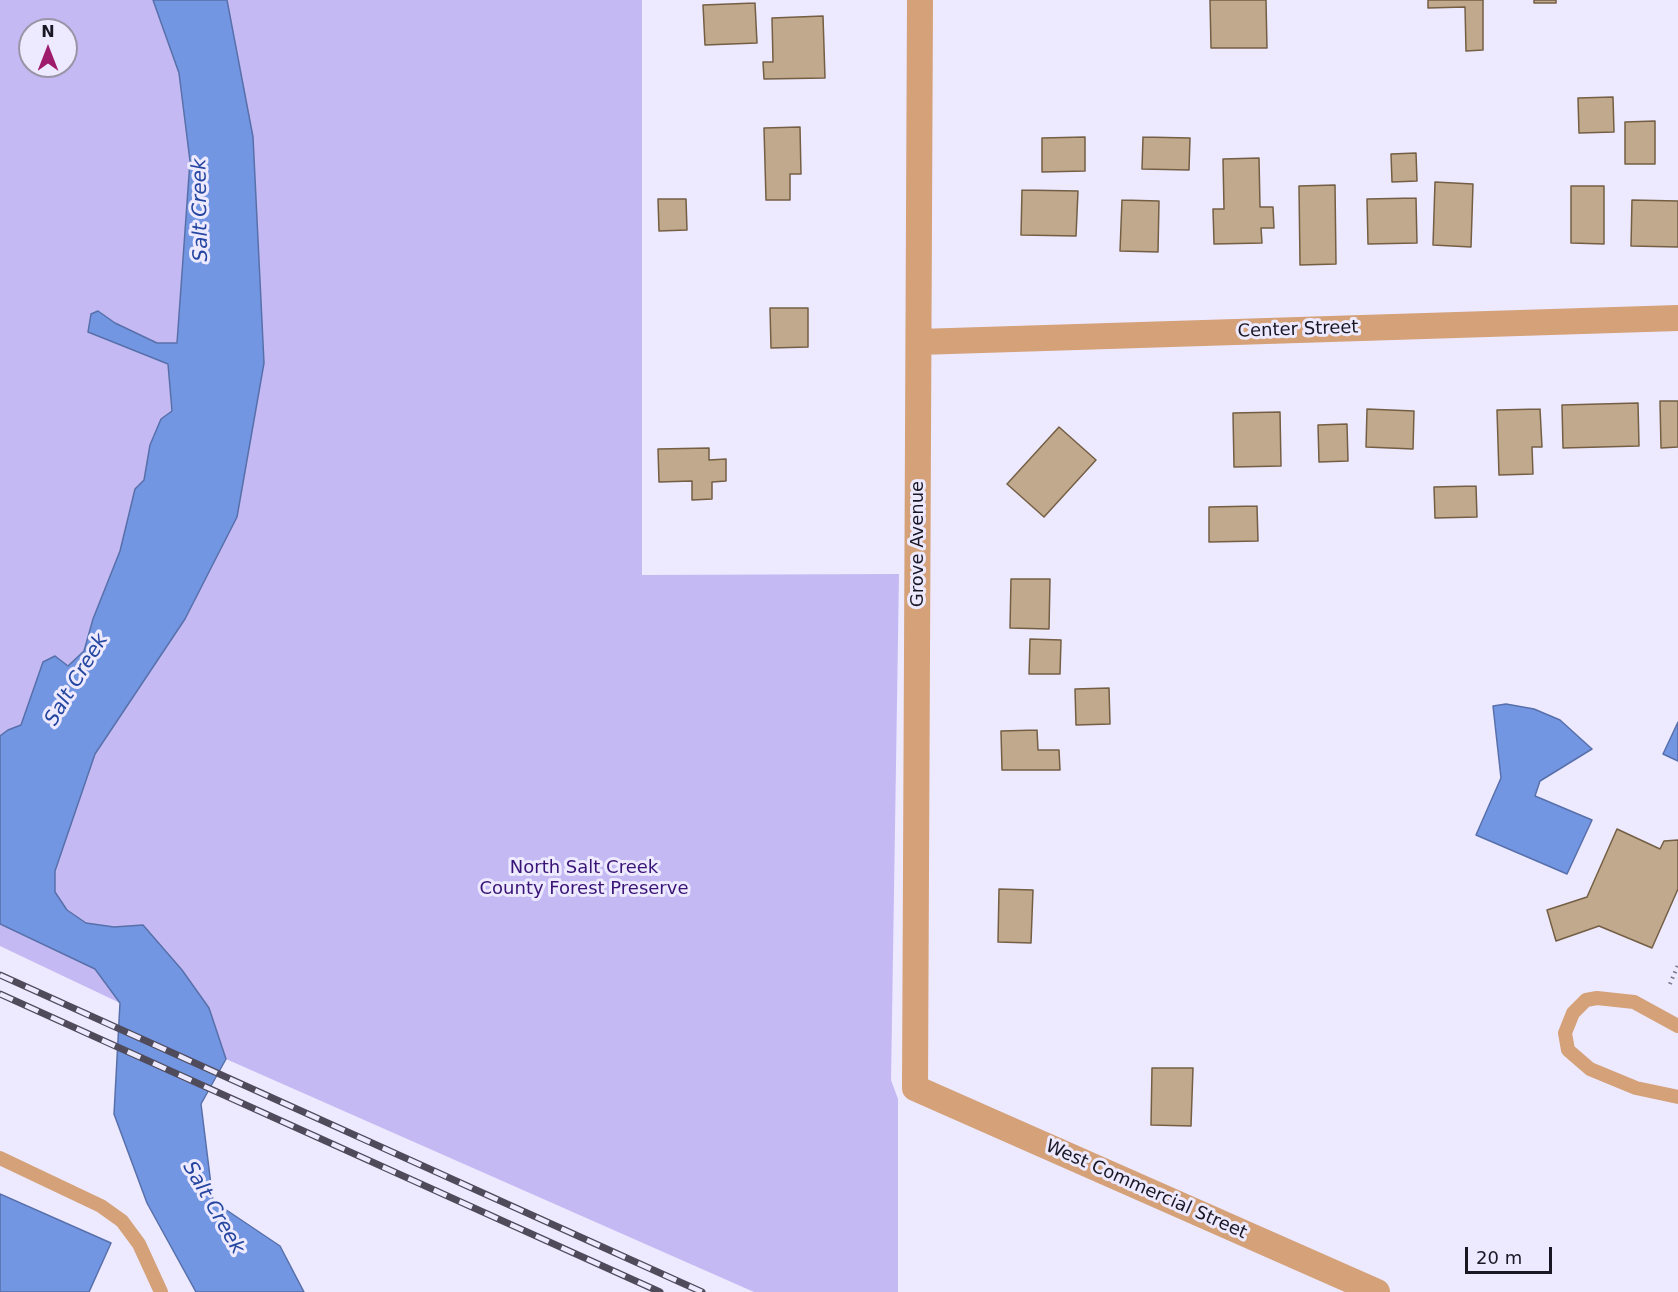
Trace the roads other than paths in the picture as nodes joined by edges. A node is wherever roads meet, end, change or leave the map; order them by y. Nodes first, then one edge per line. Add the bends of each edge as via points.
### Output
1 (920, 0) edge
2 (1678, 318) edge
3 (918, 342) junction
4 (1678, 1026) edge
5 (915, 1088) joint
6 (1678, 1097) edge
7 (0, 1158) edge
8 (161, 1292) edge
9 (1377, 1292) edge

1 - 3 street, Grove Avenue
2 - 3 street, Center Street
3 - 5 street, Grove Avenue
4 - 6 lane via 1634,1002 1597,998 1586,1000 1573,1013 1565,1033 1568,1050 1590,1069 1636,1088
5 - 9 street, West Commercial Street
7 - 8 lane via 101,1206 122,1221 139,1244

